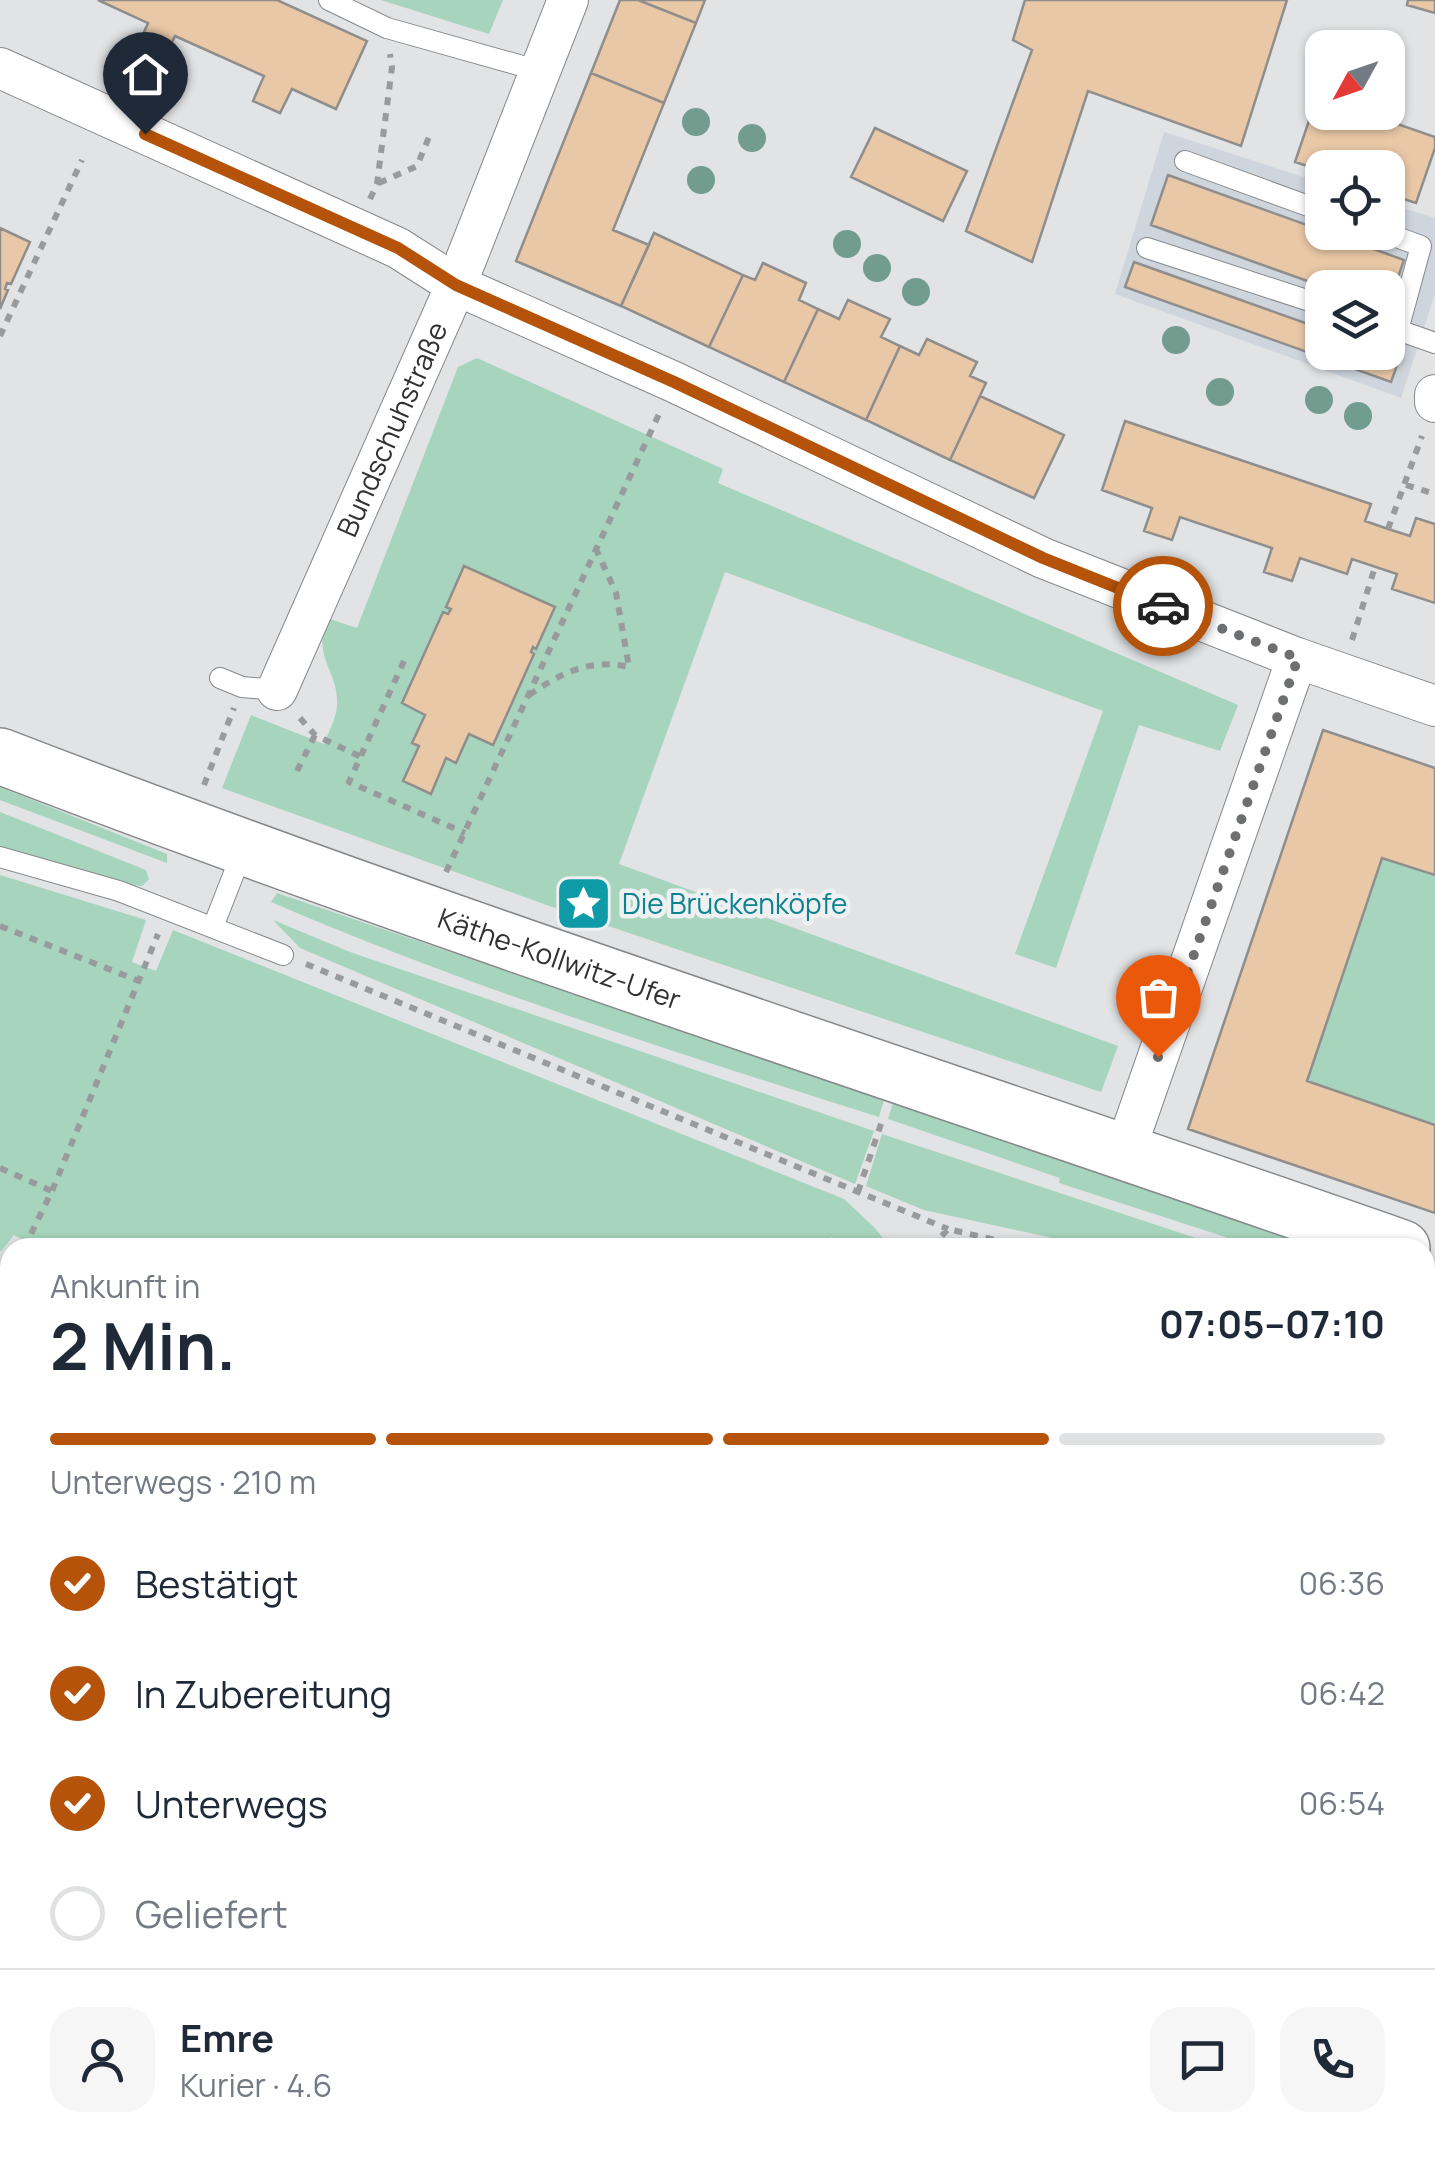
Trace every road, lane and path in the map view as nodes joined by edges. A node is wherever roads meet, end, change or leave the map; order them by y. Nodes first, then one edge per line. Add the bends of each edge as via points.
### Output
1 (329, 0) edge
2 (568, 0) edge
3 (386, 28) junction
4 (0, 68) edge
5 (540, 71) junction
6 (429, 137) dead end
7 (82, 160) dead end
8 (1185, 161) dead end
9 (378, 184) junction
10 (370, 201) dead end
11 (1305, 205) edge
12 (1405, 240) edge
13 (1147, 248) dead end
14 (456, 285) junction
15 (1405, 293) edge
16 (1305, 299) edge
17 (1405, 332) edge
18 (0, 336) edge
19 (1435, 343) edge
20 (674, 382) junction
21 (1434, 399) edge
22 (1406, 485) junction
23 (1435, 494) edge
24 (1388, 529) dead end
25 (596, 550) junction
26 (1375, 567) dead end
27 (1353, 636) dead end
28 (1298, 658) junction
29 (404, 660) dead end
30 (220, 678) dead end
31 (259, 689) junction
32 (528, 696) junction
33 (1435, 706) edge
34 (0, 756) edge
35 (361, 757) junction
36 (297, 771) dead end
37 (188, 828) junction
38 (465, 833) junction
39 (244, 849) junction
40 (0, 857) edge
41 (168, 910) junction
42 (426, 914) junction
43 (0, 926) edge
44 (213, 927) junction
45 (283, 954) joint
46 (139, 981) junction
47 (881, 1125) dead end
48 (1125, 1150) junction
49 (0, 1168) edge
50 (52, 1191) junction
51 (858, 1192) junction
52 (948, 1229) junction
53 (29, 1238) edge
54 (940, 1238) edge
55 (987, 1238) edge
56 (1374, 1238) edge

1 - 3 lane
2 - 5 street, Bundschuhstraße
3 - 5 lane
3 - 9 path via 392,67
4 - 14 street via 398,248
5 - 14 street, Bundschuhstraße
6 - 9 path via 417,166
7 - 18 path
8 - 11 lane
9 - 10 path
12 - 15 lane via 1421,246
13 - 16 lane
14 - 20 street
14 - 31 street, Bundschuhstraße
17 - 19 lane
20 - 25 path
20 - 28 street via 1043,558
21 - 22 path
22 - 23 path
22 - 24 path
25 - 32 path
25 - 32 path via 616,593 630,667 583,665
26 - 27 path
28 - 33 street
28 - 48 street
29 - 35 path
30 - 31 lane
31 - 37 path
32 - 38 path
34 - 37 main road, Käthe-Kollwitz-Ufer
35 - 36 path via 315,735
35 - 38 path via 350,782
37 - 39 main road, Käthe-Kollwitz-Ufer
38 - 42 path
39 - 42 main road, Käthe-Kollwitz-Ufer
39 - 44 lane
40 - 41 lane
41 - 44 lane
41 - 46 path
42 - 48 main road, Käthe-Kollwitz-Ufer
43 - 46 path
44 - 45 lane
45 - 51 path
46 - 50 path
47 - 51 path
48 - 56 main road, Käthe-Kollwitz-Ufer
49 - 50 path
50 - 53 path
51 - 52 path
52 - 54 path
52 - 55 path

